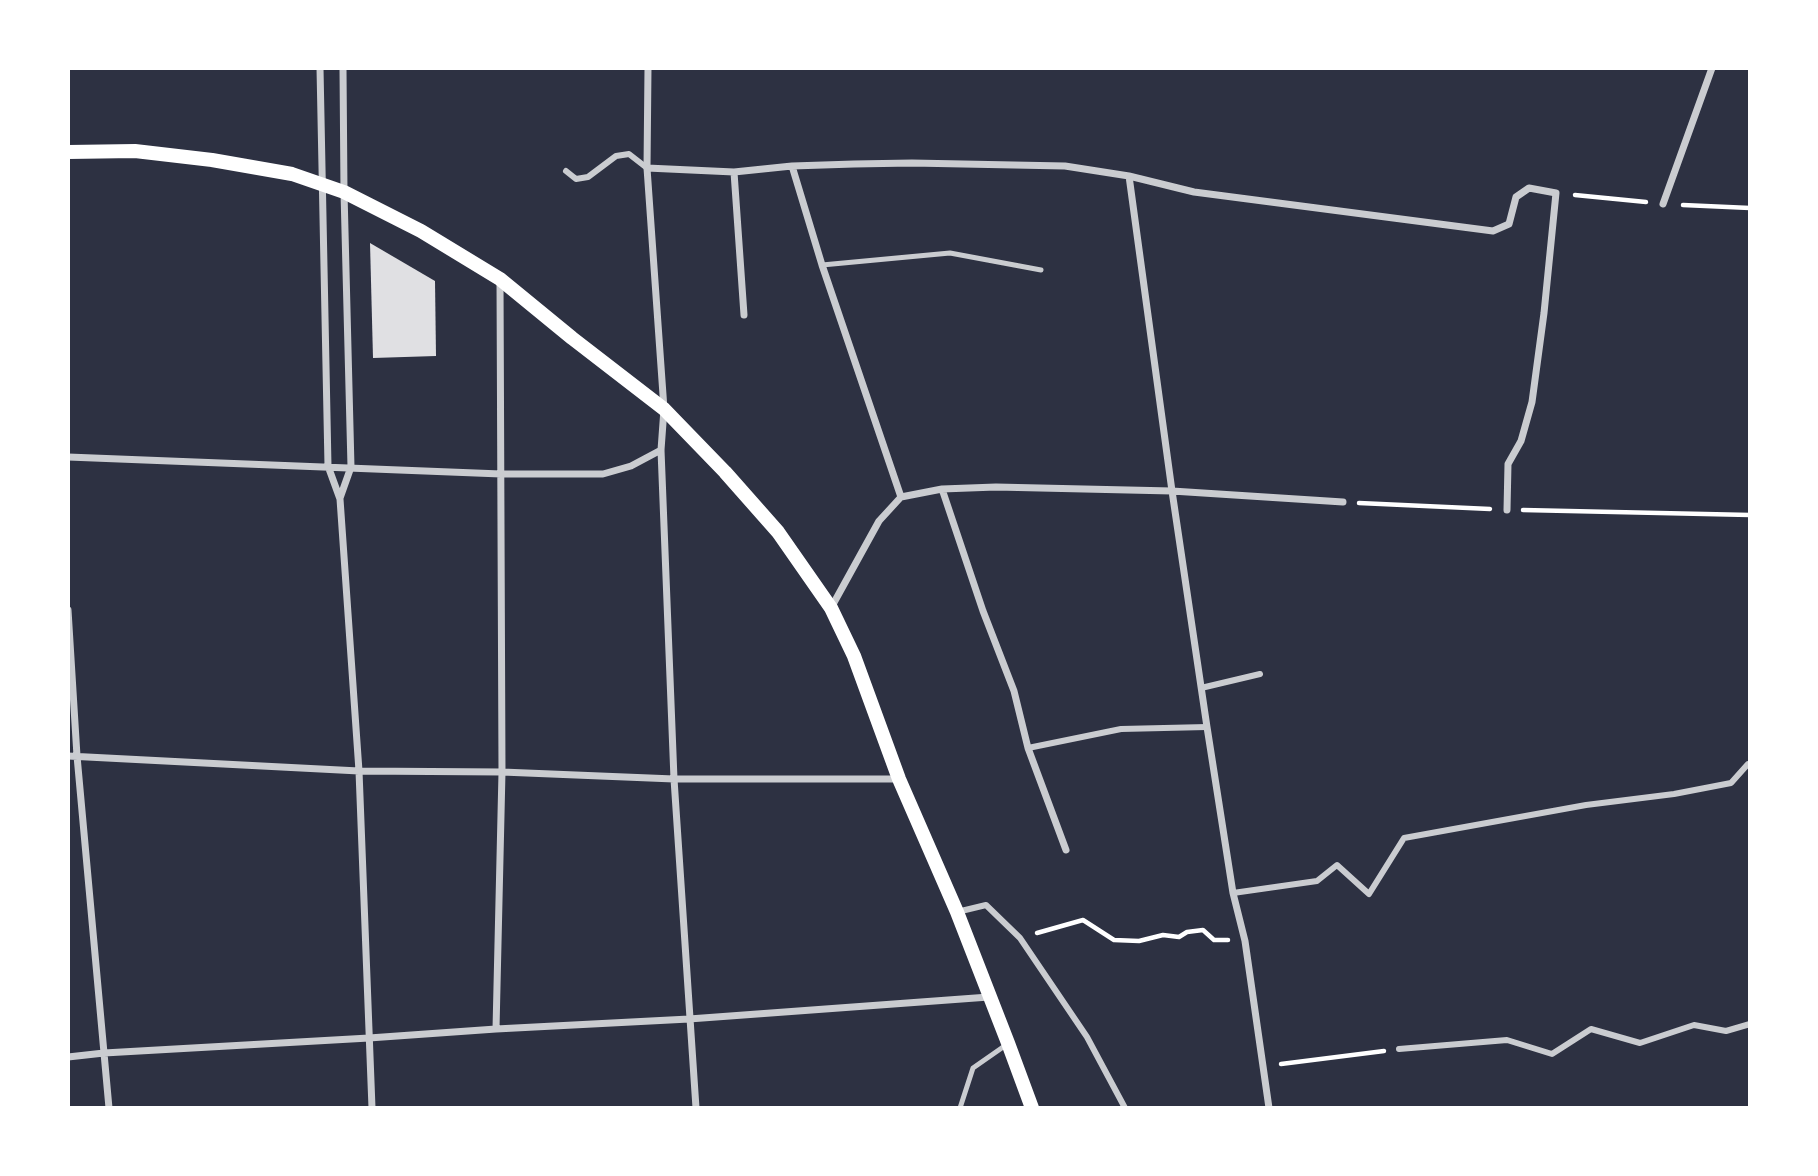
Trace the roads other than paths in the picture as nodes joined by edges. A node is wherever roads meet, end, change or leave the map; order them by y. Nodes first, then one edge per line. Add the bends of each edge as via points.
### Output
1 (320, 68) edge
2 (343, 68) edge
3 (648, 68) edge
4 (1712, 68) edge
5 (68, 152) edge
6 (792, 166) junction
7 (647, 168) junction
8 (566, 171) dead end
9 (734, 172) junction
10 (1129, 176) junction
11 (322, 185) junction
12 (344, 192) junction
13 (1663, 204) dead end
14 (822, 265) junction
15 (1041, 270) dead end
16 (500, 279) junction
17 (744, 315) dead end
18 (664, 408) junction
19 (661, 450) junction
20 (68, 457) edge
21 (328, 466) junction
22 (351, 467) junction
23 (501, 474) junction
24 (942, 489) junction
25 (1172, 491) junction
26 (901, 497) junction
27 (340, 499) junction
28 (1343, 502) dead end
29 (1507, 510) dead end
30 (831, 608) junction
31 (68, 610) edge
32 (1260, 674) dead end
33 (1202, 688) junction
34 (1207, 727) junction
35 (1028, 748) junction
36 (72, 756) edge
37 (1750, 764) edge
38 (359, 771) junction
39 (502, 772) junction
40 (674, 779) junction
41 (899, 779) junction
42 (1066, 850) dead end
43 (1233, 893) junction
44 (957, 912) junction
45 (989, 997) junction
46 (689, 1019) junction
47 (1750, 1024) edge
48 (496, 1028) junction
49 (369, 1038) junction
50 (1008, 1043) junction
51 (1399, 1049) road end
52 (104, 1053) junction
53 (68, 1057) edge
54 (108, 1108) edge
55 (372, 1108) edge
56 (696, 1108) edge
57 (960, 1108) edge
58 (1032, 1108) edge
59 (1125, 1108) edge
60 (1269, 1108) edge

1 - 11 street
2 - 12 street
3 - 7 street
4 - 13 street
5 - 11 main road via 135,151 212,160 292,174
6 - 9 street
6 - 10 street via 1065,166
6 - 14 street
7 - 8 street via 629,154 616,156 588,177 576,179
7 - 9 street
7 - 18 street
9 - 17 street
10 - 25 street
10 - 29 street via 1194,192 1493,231 1508,224 1516,197 1529,188 1556,194 1532,402 1521,441 1508,464
11 - 12 main road
11 - 21 street
12 - 16 main road
12 - 22 street
14 - 15 lane via 950,253
14 - 26 street
16 - 18 main road
16 - 23 street
18 - 19 street
18 - 30 main road via 778,532
19 - 23 street via 603,474
19 - 40 street
20 - 21 street
21 - 22 street
21 - 27 street
22 - 23 street
22 - 27 street
23 - 39 street
24 - 25 street
24 - 26 street
24 - 35 street via 1014,691
25 - 28 street
25 - 33 street
26 - 30 street via 879,521
27 - 38 street
30 - 41 main road via 854,656
31 - 36 street
32 - 33 street
33 - 34 street
34 - 35 street via 1121,729
34 - 43 street
35 - 42 street
36 - 38 street
36 - 52 street
37 - 43 street via 1731,783 1404,838 1369,894 1337,865 1317,881
38 - 39 street
38 - 49 street
39 - 40 street
39 - 48 street
40 - 41 street
40 - 46 street
41 - 44 main road
43 - 60 street via 1245,941
44 - 45 main road
44 - 59 street via 986,905 1020,938 1087,1037
45 - 46 street
45 - 50 main road
46 - 48 street
46 - 56 street
47 - 51 street via 1726,1031 1694,1025 1640,1043 1591,1029 1552,1054 1507,1040
48 - 49 street
49 - 52 street
49 - 55 street
50 - 57 lane via 974,1068
50 - 58 main road
52 - 53 street
52 - 54 street

